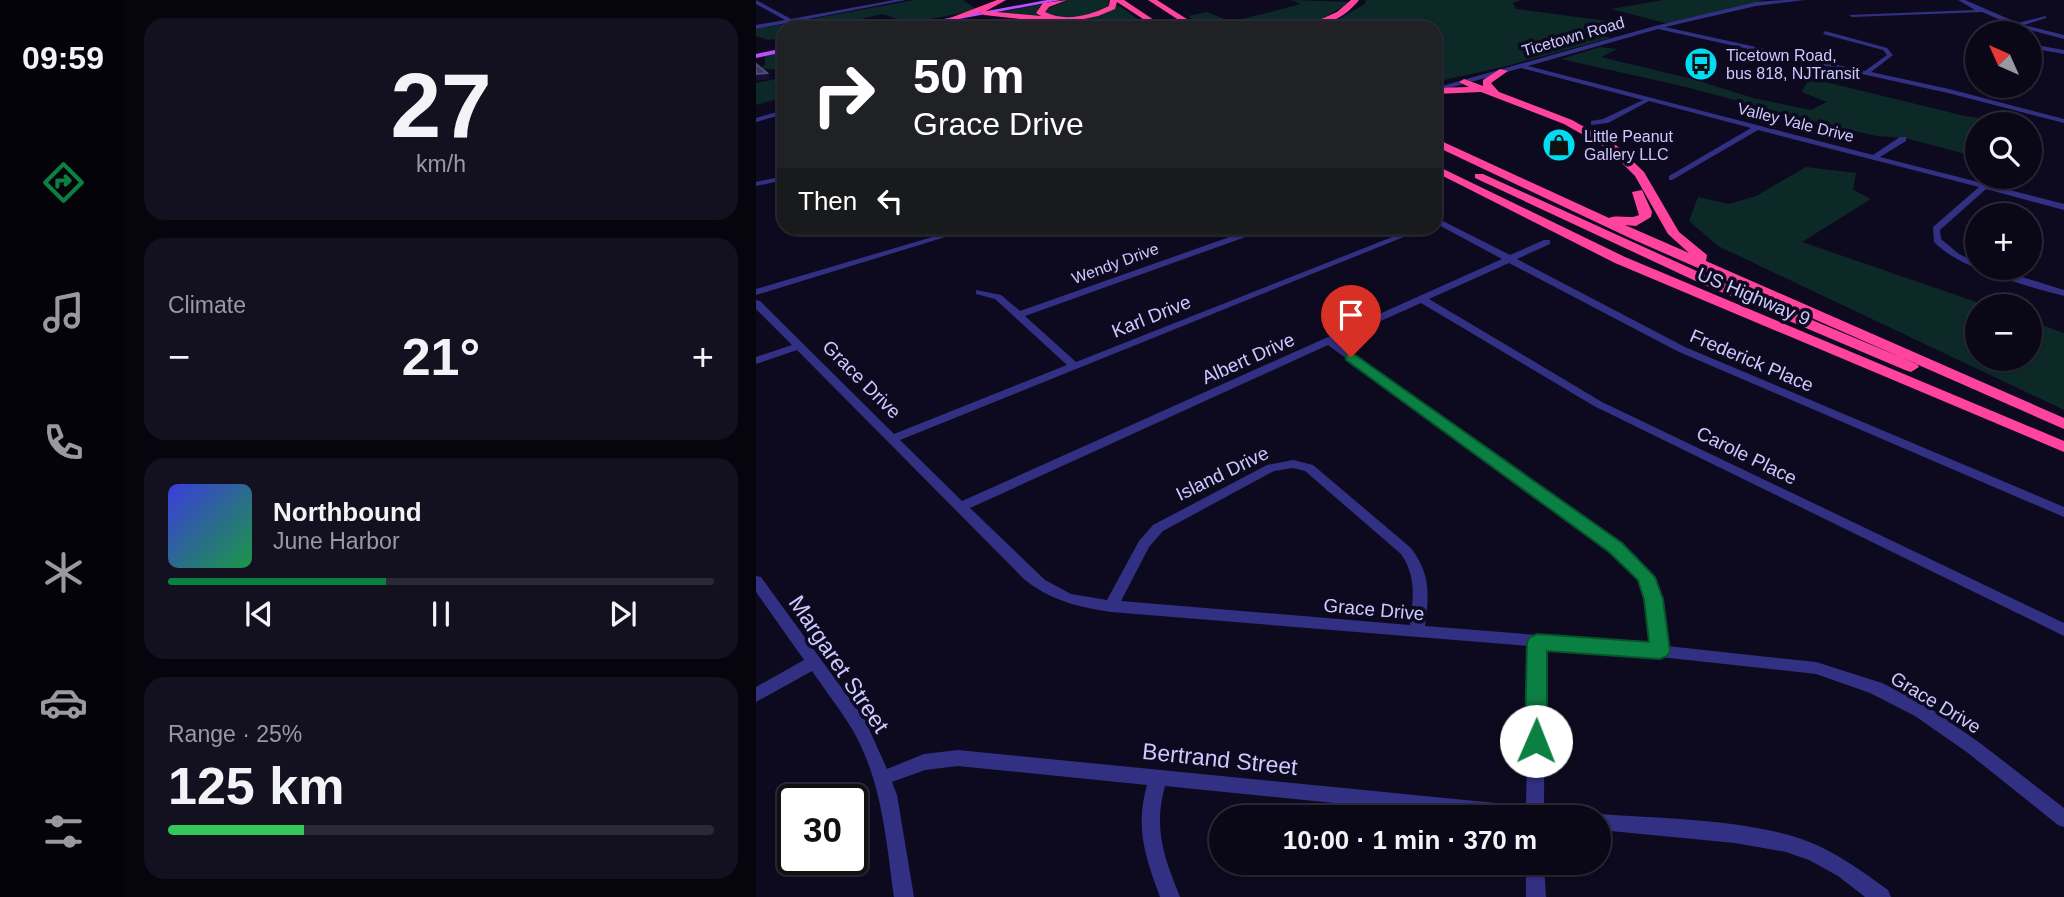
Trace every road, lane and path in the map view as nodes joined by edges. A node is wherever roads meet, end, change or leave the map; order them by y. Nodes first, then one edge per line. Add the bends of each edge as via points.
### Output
1 (849, 0) edge
2 (903, 0) edge
3 (1002, 0) edge
4 (1045, 0) edge
5 (1060, 0) edge
6 (1117, 0) edge
7 (1139, 0) edge
8 (1152, 0) edge
9 (1355, 0) edge
10 (1363, 0) edge
11 (1802, 0) edge
12 (1961, 0) edge
13 (756, 2) edge
14 (860, 8) junction
15 (1135, 10) junction
16 (1980, 11) junction
17 (984, 13) junction
18 (971, 14) junction
19 (1852, 15) dead end
20 (2044, 17) dead end
21 (954, 18) junction
22 (790, 20) junction
23 (785, 21) edge
24 (938, 21) edge
25 (1056, 21) edge
26 (1147, 21) edge
27 (1152, 21) edge
28 (1170, 21) edge
29 (1186, 21) edge
30 (1322, 21) edge
31 (1330, 21) edge
32 (2006, 21) edge
33 (2030, 21) edge
34 (777, 23) edge
35 (756, 27) edge
36 (1657, 27) junction
37 (2042, 31) edge
38 (1825, 33) dead end
39 (2064, 37) edge
40 (2042, 48) edge
41 (777, 51) edge
42 (2064, 52) edge
43 (756, 55) edge
44 (1521, 66) junction
45 (1503, 71) junction
46 (1866, 73) junction
47 (1470, 80) junction
48 (1442, 83) edge
49 (1442, 88) edge
50 (1442, 90) edge
51 (1495, 93) junction
52 (1647, 100) junction
53 (777, 114) edge
54 (756, 120) edge
55 (2064, 121) edge
56 (1594, 123) dead end
57 (1758, 127) junction
58 (1903, 139) dead end
59 (1442, 145) edge
60 (1875, 157) junction
61 (1442, 158) edge
62 (1442, 172) edge
63 (1672, 178) dead end
64 (777, 180) edge
65 (1965, 181) edge
66 (1442, 183) edge
67 (756, 184) edge
68 (1981, 189) edge
69 (1995, 189) edge
70 (1965, 203) edge
71 (1965, 203) edge
72 (1572, 205) junction
73 (2064, 207) edge
74 (1442, 225) edge
75 (947, 235) edge
76 (1242, 235) edge
77 (1404, 235) edge
78 (1548, 242) dead end
79 (1510, 260) junction
80 (1619, 260) junction
81 (1965, 261) edge
82 (2022, 280) edge
83 (756, 292) edge
84 (979, 292) dead end
85 (2064, 293) edge
86 (1422, 299) junction
87 (756, 303) edge
88 (1799, 306) junction
89 (1019, 315) junction
90 (1329, 341) junction
91 (800, 346) junction
92 (756, 361) edge
93 (1074, 366) junction
94 (2064, 426) edge
95 (894, 438) junction
96 (2064, 447) edge
97 (962, 506) junction
98 (2064, 512) edge
99 (756, 581) edge
100 (1111, 606) junction
101 (2064, 630) edge
102 (1417, 632) junction
103 (1537, 642) junction
104 (1660, 651) junction
105 (812, 663) junction
106 (756, 695) edge
107 (883, 778) junction
108 (1157, 778) junction
109 (1426, 805) edge
110 (1535, 805) edge
111 (2064, 819) edge
112 (1611, 823) edge
113 (1535, 875) edge
114 (904, 897) edge
115 (1170, 897) edge
116 (1536, 897) edge
117 (1881, 897) edge

1 - 14 street
2 - 14 street
3 - 21 highway
4 - 18 main road
5 - 6 highway via 1040,13 1066,19 1092,16
5 - 17 main road
6 - 15 highway
7 - 28 highway
8 - 29 highway
9 - 30 highway
10 - 31 highway
11 - 36 street, Ticetown Road via 1756,4
12 - 16 street
13 - 22 street
14 - 22 street
15 - 26 highway
15 - 27 highway
16 - 19 street
16 - 32 street
17 - 18 main road
17 - 25 highway
18 - 21 main road
20 - 33 street
21 - 24 main road
22 - 23 street
34 - 35 street
36 - 44 street, Ticetown Road
36 - 46 street
37 - 39 street
38 - 46 street via 1874,44 1890,55
40 - 42 street
41 - 43 main road
44 - 45 street, Ticetown Road
44 - 52 street, Valley Vale Drive
45 - 47 street, Ticetown Road
45 - 51 highway via 1486,82
46 - 55 street via 1967,92
47 - 48 highway
47 - 49 street, Ticetown Road
47 - 51 highway
50 - 72 highway via 1480,93 1583,136 1611,155 1629,175 1646,215 1626,223
51 - 88 highway via 1602,140 1640,174 1666,223 1690,250
52 - 56 street
52 - 57 street, Valley Vale Drive
53 - 54 street
57 - 60 street, Valley Vale Drive
57 - 63 street
58 - 60 street
59 - 72 highway
60 - 65 street, Valley Vale Drive
61 - 94 highway, US Highway 9 via 1707,281 1889,359
62 - 80 highway, US Highway 9
64 - 67 street
66 - 80 highway
68 - 70 street
69 - 73 street, Valley Vale Drive
71 - 81 street via 1936,229 1944,248
72 - 88 highway
74 - 79 street, Frederick Place
75 - 83 street
76 - 89 street, Wendy Drive
77 - 93 street, Karl Drive
78 - 79 street, Albert Drive
79 - 86 street, Albert Drive
79 - 98 street, Frederick Place via 1681,349
80 - 96 highway, US Highway 9
82 - 85 street
84 - 89 street via 998,297
86 - 90 street, Albert Drive
86 - 101 street, Carole Place via 1598,404
87 - 91 street, Grace Drive
88 - 94 highway
89 - 93 street
90 - 97 street, Albert Drive
90 - 104 street via 1630,559 1650,586
91 - 92 street
91 - 95 street, Grace Drive
93 - 95 street, Karl Drive
95 - 97 street, Grace Drive
97 - 100 street, Grace Drive via 1052,594
99 - 105 street, Margaret Street
100 - 102 street, Grace Drive
100 - 102 street, Island Drive via 1144,544 1158,528 1271,468 1293,464 1309,468 1416,563 1421,591
102 - 103 street, Grace Drive
103 - 104 street, Grace Drive
103 - 110 street
104 - 111 street, Grace Drive via 1798,665 1876,688 1945,727
105 - 106 street
105 - 107 street, Margaret Street via 859,725
107 - 108 street, Bertrand Street via 924,762 958,758
107 - 114 street, Margaret Street
108 - 109 street, Bertrand Street
108 - 115 street via 1148,831
112 - 117 street via 1786,843 1846,870
113 - 116 street

